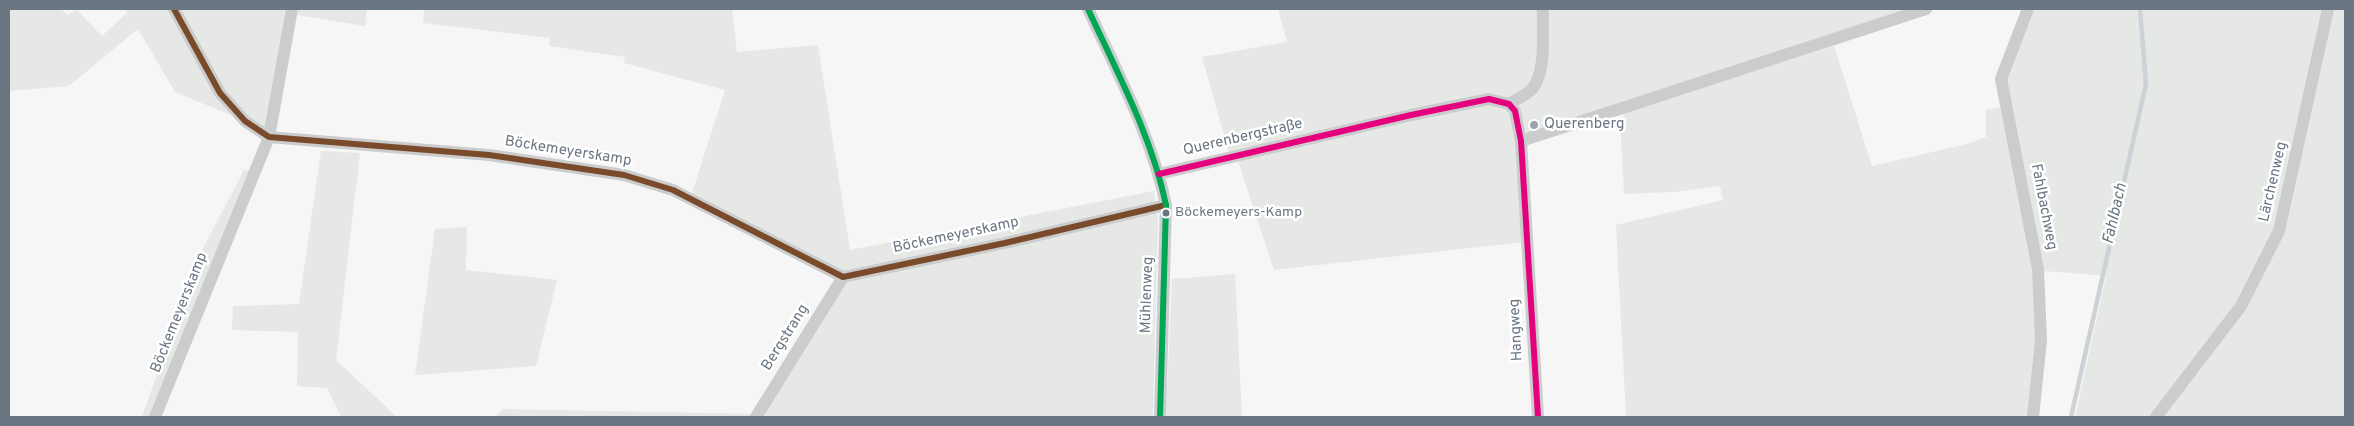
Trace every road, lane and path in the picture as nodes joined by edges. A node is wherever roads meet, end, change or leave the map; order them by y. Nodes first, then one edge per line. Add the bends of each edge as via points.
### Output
1 (174, 9) edge
2 (292, 9) edge
3 (1088, 9) edge
4 (1543, 9) edge
5 (1926, 9) edge
6 (2028, 9) edge
7 (2328, 9) edge
8 (1509, 104) junction
9 (269, 137) junction
10 (1521, 141) junction
11 (1160, 174) junction
12 (1166, 205) junction
13 (843, 277) junction
14 (155, 417) edge
15 (756, 417) edge
16 (1160, 417) edge
17 (1538, 417) edge
18 (2034, 417) edge
19 (2156, 417) edge

1 - 9 street via 220,94 245,122
2 - 9 street
3 - 11 street
4 - 8 street via 1538,80 1531,90
5 - 10 street
6 - 18 street, Fahlbachweg via 2001,79 2038,269 2041,340
7 - 19 street, Lärchenweg via 2279,231 2241,306
8 - 10 street via 1515,111
8 - 11 street, Querenbergstraße via 1489,99
9 - 13 street, Böckemeyerskamp via 489,155 624,175 673,190
9 - 14 street, Böckemeyerskamp
10 - 17 street, Hangweg
11 - 12 street, Mühlenweg
12 - 13 street, Böckemeyerskamp via 1005,244
12 - 16 street, Mühlenweg
13 - 15 street, Bergstrang

